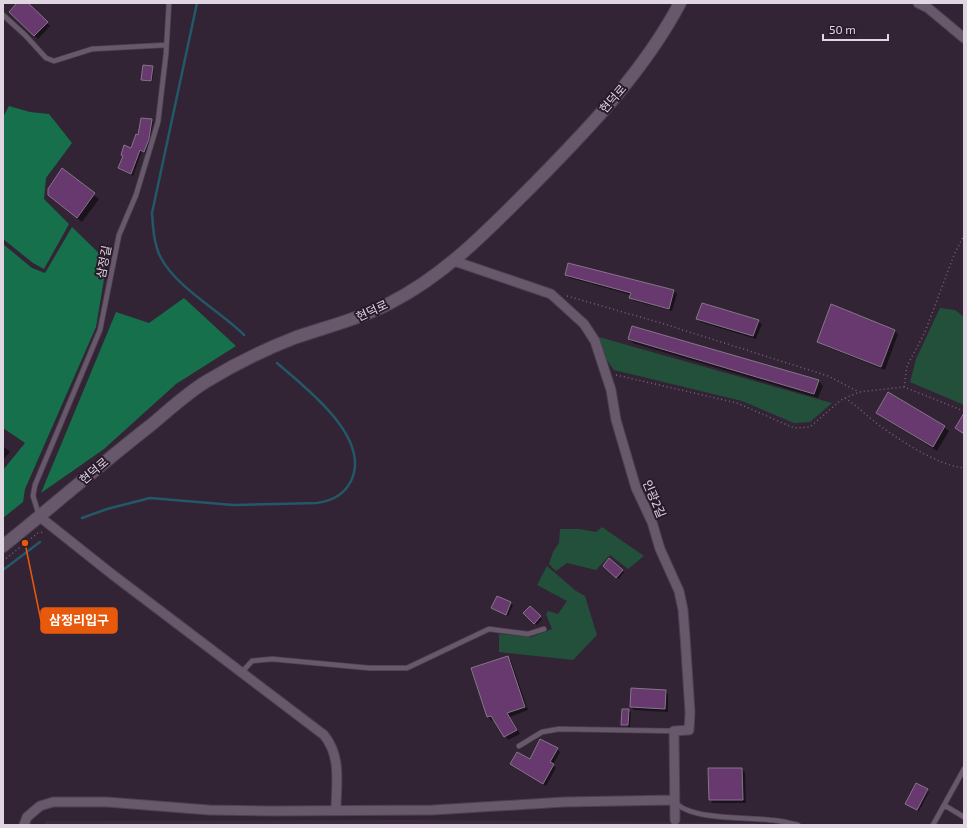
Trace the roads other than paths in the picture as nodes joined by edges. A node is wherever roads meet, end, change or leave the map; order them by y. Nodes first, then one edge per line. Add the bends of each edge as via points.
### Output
1 (169, 3) edge
2 (680, 3) edge
3 (918, 3) edge
4 (3, 15) edge
5 (964, 38) edge
6 (166, 45) junction
7 (454, 261) junction
8 (40, 516) junction
9 (3, 546) edge
10 (544, 630) dead end
11 (242, 672) junction
12 (674, 731) junction
13 (519, 746) dead end
14 (964, 769) edge
15 (674, 800) junction
16 (944, 805) junction
17 (336, 811) junction
18 (964, 817) edge
19 (675, 820) dead end
20 (24, 825) edge
21 (798, 825) edge
22 (933, 825) edge

1 - 6 lane, 삼정길
2 - 7 main road, 현덕로 via 622,90 573,144
3 - 5 street via 928,8
4 - 6 lane via 46,58 54,61 92,49
6 - 8 lane, 삼정길 via 158,122 136,195 119,235 100,330 35,484 33,496
7 - 8 main road, 현덕로 via 390,303 353,320 251,355 204,383
7 - 12 street, 인광2길 via 551,294 584,324 595,341 606,372 616,420 636,488 679,591 683,610 689,730
8 - 9 main road, 현덕로
8 - 11 street via 112,575
10 - 11 lane via 528,634 489,629 407,668 369,668 272,659 252,661
11 - 17 street via 314,727 332,745 337,769
12 - 13 lane via 559,728 542,732
12 - 15 street
14 - 16 lane
15 - 17 street via 564,802 433,810
15 - 19 street
15 - 21 lane via 685,809 702,814 772,820
16 - 18 lane
16 - 22 lane
17 - 20 street via 209,810 107,802 54,802 40,806 27,817

